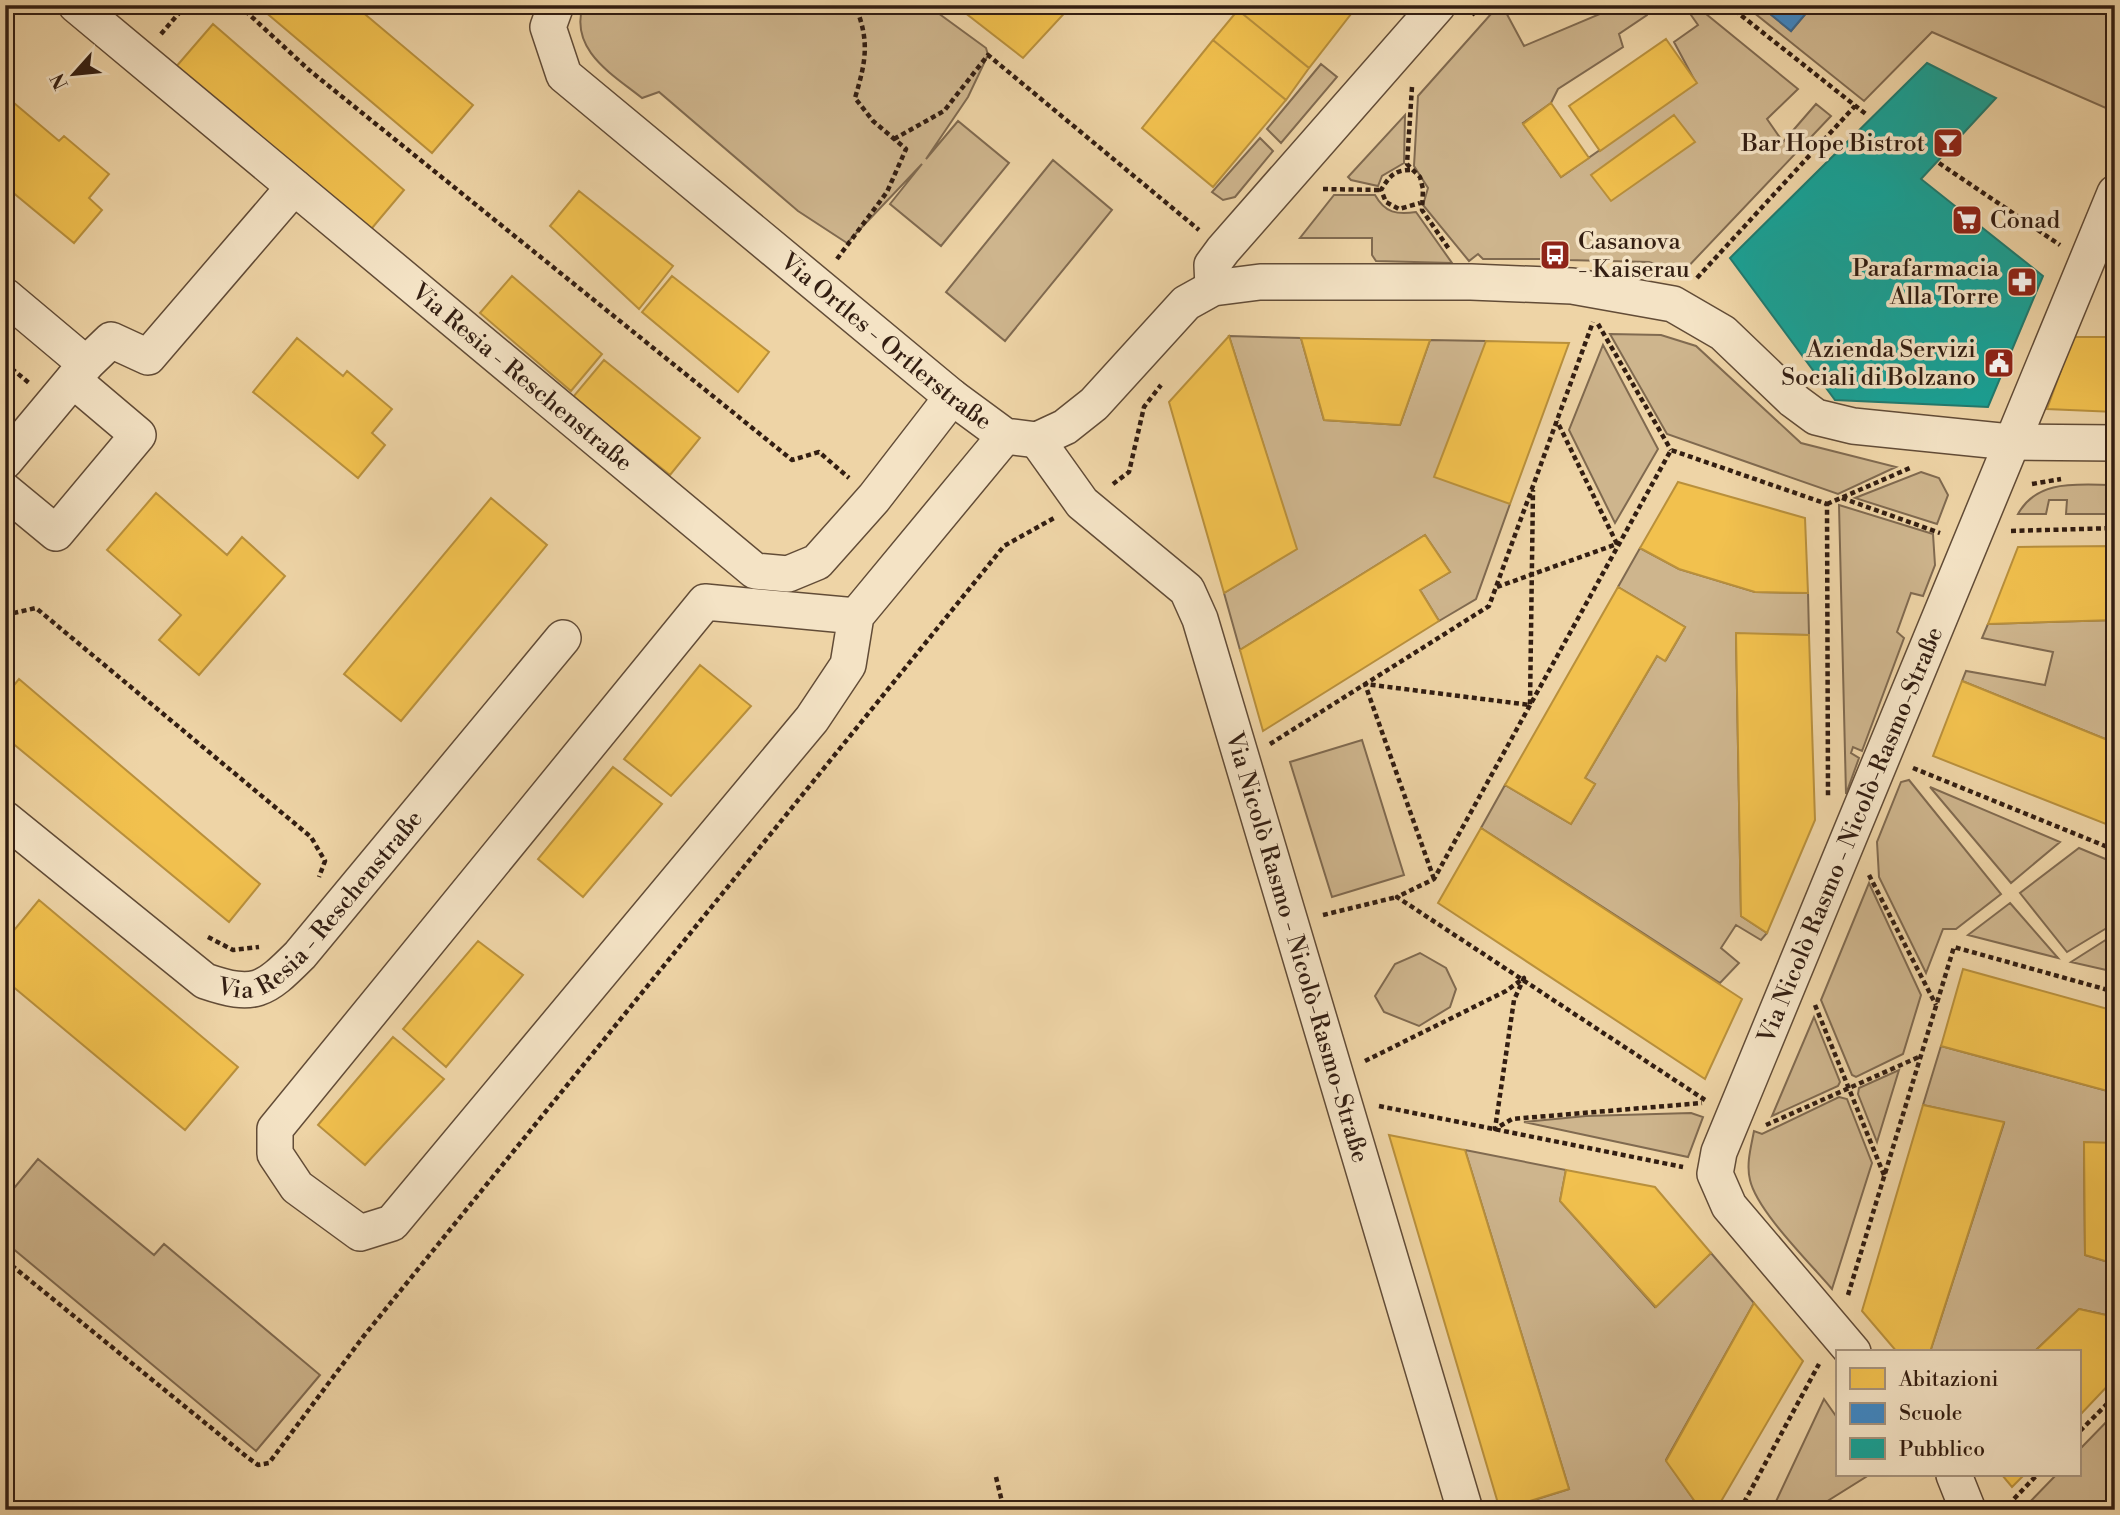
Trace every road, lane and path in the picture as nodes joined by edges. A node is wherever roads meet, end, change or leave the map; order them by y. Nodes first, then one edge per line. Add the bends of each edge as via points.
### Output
1 (76, 5) edge
2 (239, 5) edge
3 (556, 5) edge
4 (855, 5) edge
5 (1438, 5) edge
6 (1728, 5) edge
7 (1412, 83) dead end
8 (1855, 106) junction
9 (1867, 115) dead end
10 (894, 139) junction
11 (1940, 163) dead end
12 (1410, 170) junction
13 (295, 187) junction
14 (1318, 189) dead end
15 (1381, 190) junction
16 (2115, 193) edge
17 (1420, 203) junction
18 (1223, 250) junction
19 (2086, 263) junction
20 (1471, 282) junction
21 (816, 285) junction
22 (1213, 288) junction
23 (5, 296) edge
24 (1673, 304) junction
25 (79, 372) junction
26 (952, 397) junction
27 (1557, 420) junction
28 (1021, 438) junction
29 (2010, 442) junction
30 (2115, 443) edge
31 (1671, 450) junction
32 (5, 461) edge
33 (1920, 463) dead end
34 (1533, 486) junction
35 (5, 491) edge
36 (874, 498) junction
37 (1842, 498) junction
38 (1827, 504) junction
39 (2115, 528) edge
40 (1617, 544) junction
41 (1971, 544) junction
42 (1532, 573) junction
43 (1496, 587) junction
44 (5, 615) edge
45 (856, 616) junction
46 (563, 638) dead end
47 (1365, 684) junction
48 (1530, 705) junction
49 (1883, 755) junction
50 (1243, 762) junction
51 (1828, 803) dead end
52 (5, 819) edge
53 (1850, 837) junction
54 (2115, 850) edge
55 (1434, 879) junction
56 (314, 887) dead end
57 (1397, 897) junction
58 (1291, 923) junction
59 (197, 931) dead end
60 (266, 939) dead end
61 (1798, 963) junction
62 (1524, 978) junction
63 (2115, 992) edge
64 (1936, 1005) junction
65 (1921, 1056) junction
66 (1339, 1087) junction
67 (1850, 1087) junction
68 (1721, 1111) junction
69 (1495, 1129) junction
70 (1714, 1174) junction
71 (1884, 1176) junction
72 (1845, 1342) edge
73 (1836, 1356) edge
74 (2115, 1396) edge
75 (2082, 1429) edge
76 (1954, 1476) edge
77 (2036, 1476) edge
78 (996, 1477) dead end
79 (1004, 1510) edge
80 (1465, 1510) edge
81 (1740, 1510) edge
82 (1968, 1510) edge
83 (1993, 1510) edge

1 - 13 street, Via Resia - Reschenstraße
2 - 36 path via 309,70 792,460 819,452
3 - 21 street, Via Ortles - Ortlerstraße via 548,27 564,75
4 - 10 path via 865,29 865,64 855,98
5 - 18 street
6 - 8 path
7 - 12 path
8 - 9 path
8 - 24 path
10 - 18 path via 944,111 988,55
10 - 21 path via 906,149 887,192
11 - 19 path
12 - 15 path via 1398,170
12 - 17 path via 1420,177
13 - 25 street via 148,357 111,340
13 - 36 street, Via Resia - Reschenstraße via 755,571 788,574 817,562
14 - 15 path
15 - 17 path via 1386,202 1399,209
16 - 19 street, Via Nicolò Rasmo - Nicolò-Rasmo-Straße
17 - 20 path
18 - 22 street via 1212,265
19 - 29 street, Via Nicolò Rasmo - Nicolò-Rasmo-Straße
20 - 22 street via 1260,282
20 - 24 street via 1572,286
21 - 26 street, Via Ortles - Ortlerstraße
22 - 28 street via 1186,303 1094,404 1065,427
23 - 25 street
24 - 29 street via 1723,333 1816,417 1853,426
25 - 32 street
25 - 35 street via 138,435 55,533
26 - 28 street, Via Ortles - Ortlerstraße
26 - 36 street, Via Resia - Reschenstraße
27 - 31 path via 1595,318
27 - 34 path
27 - 40 path
28 - 45 street
28 - 50 street, Via Nicolò Rasmo - Nicolò-Rasmo-Straße via 1082,503 1186,590 1200,619
29 - 30 street
29 - 41 street, Via Nicolò Rasmo - Nicolò-Rasmo-Straße
31 - 38 path
31 - 40 path
33 - 37 path
34 - 42 path
34 - 43 path
37 - 38 path
37 - 41 path
38 - 51 path
39 - 41 path via 1998,531
40 - 42 path
40 - 48 path
41 - 49 street, Via Nicolò Rasmo - Nicolò-Rasmo-Straße
42 - 43 path
42 - 48 path
43 - 47 path via 1489,606
44 - 56 path via 36,608 311,837 325,861
45 - 45 street via 705,603 275,1129 275,1154 297,1187 360,1233 392,1223 813,719 848,665
46 - 52 street, Via Resia - Reschenstraße via 300,956 269,986 236,992 205,981
47 - 48 path
47 - 50 path
47 - 55 path
48 - 55 path
49 - 53 street, Via Nicolò Rasmo - Nicolò-Rasmo-Straße
49 - 54 path
50 - 58 street, Via Nicolò Rasmo - Nicolò-Rasmo-Straße
53 - 61 street, Via Nicolò Rasmo - Nicolò-Rasmo-Straße
53 - 64 path
55 - 57 path
57 - 58 path
57 - 62 path
58 - 66 street, Via Nicolò Rasmo - Nicolò-Rasmo-Straße
59 - 60 path via 233,950 258,947
61 - 67 path
61 - 68 street, Via Nicolò Rasmo - Nicolò-Rasmo-Straße
62 - 66 path
62 - 68 path
62 - 69 path via 1514,1000
63 - 64 path via 1954,947
64 - 65 path
65 - 67 path
65 - 71 path
66 - 69 path
66 - 80 street, Via Nicolò Rasmo - Nicolò-Rasmo-Straße
67 - 68 path via 1761,1127
67 - 71 path
68 - 69 path via 1512,1119
68 - 70 street, Via Nicolò Rasmo - Nicolò-Rasmo-Straße
69 - 70 path
70 - 72 street via 1728,1206
71 - 72 path
73 - 81 path
74 - 75 path
76 - 82 street
77 - 83 path via 2008,1505
78 - 79 path

